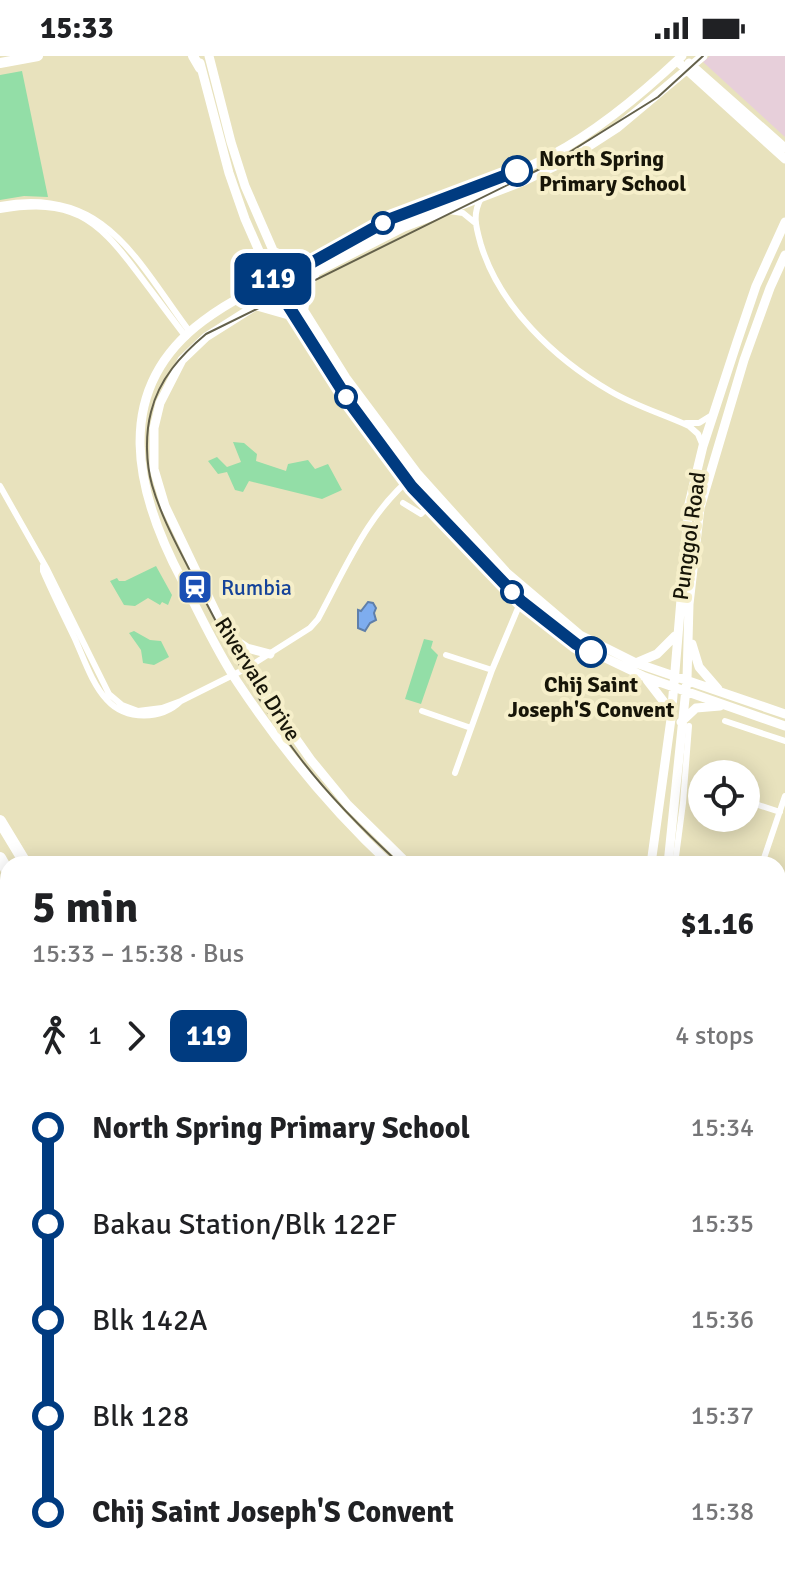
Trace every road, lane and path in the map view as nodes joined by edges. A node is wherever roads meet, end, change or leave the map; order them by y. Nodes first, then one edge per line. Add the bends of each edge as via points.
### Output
1 (38, 56) edge
2 (196, 56) edge
3 (209, 56) edge
4 (703, 56) edge
5 (681, 58) edge
6 (0, 63) edge
7 (200, 68) joint
8 (690, 69) junction
9 (785, 148) edge
10 (785, 159) edge
11 (481, 198) junction
12 (0, 208) edge
13 (446, 211) junction
14 (474, 222) junction
15 (785, 222) edge
16 (258, 250) junction
17 (272, 251) junction
18 (785, 255) edge
19 (311, 263) junction
20 (315, 274) junction
21 (284, 275) junction
22 (272, 280) junction
23 (289, 287) junction
24 (250, 291) junction
25 (277, 292) junction
26 (257, 306) junction
27 (304, 308) junction
28 (293, 316) junction
29 (188, 335) junction
30 (712, 415) junction
31 (683, 423) junction
32 (703, 446) junction
33 (417, 473) junction
34 (407, 481) junction
35 (0, 486) edge
36 (403, 503) dead end
37 (430, 505) junction
38 (521, 601) junction
39 (676, 635) junction
40 (689, 635) junction
41 (229, 637) junction
42 (270, 654) junction
43 (446, 655) dead end
44 (636, 663) junction
45 (247, 668) junction
46 (492, 670) junction
47 (233, 675) junction
48 (673, 675) junction
49 (645, 677) junction
50 (687, 679) junction
51 (673, 686) junction
52 (686, 690) junction
53 (720, 691) junction
54 (727, 706) junction
55 (422, 711) dead end
56 (785, 714) edge
57 (725, 721) dead end
58 (680, 722) junction
59 (785, 726) edge
60 (471, 728) junction
61 (785, 741) edge
62 (455, 773) dead end
63 (785, 796) edge
64 (679, 803) junction
65 (760, 806) edge
66 (780, 812) junction
67 (0, 821) edge
68 (21, 856) edge
69 (382, 856) edge
70 (400, 856) edge
71 (653, 856) edge
72 (669, 856) edge
73 (676, 856) edge
74 (765, 856) edge

1 - 6 main road
2 - 7 main road
3 - 17 main road via 237,163
4 - 8 main road, Rivervale Drive
5 - 8 main road
5 - 19 main road, Rivervale Drive via 553,155 390,219
7 - 16 main road via 229,173
8 - 9 main road
8 - 10 main road
8 - 11 main road, Rivervale Drive via 590,147
11 - 13 main road, Rivervale Drive
11 - 14 street
12 - 29 street via 49,207 78,212 105,225
13 - 14 street via 463,213
13 - 20 main road, Rivervale Drive
14 - 31 street via 487,266 540,338 609,391
15 - 30 main road, Punggol Road via 756,286
16 - 22 main road
16 - 24 main road
17 - 19 main road
17 - 21 main road
18 - 40 main road, Punggol Road via 744,360 700,508
19 - 21 main road, Rivervale Drive
20 - 23 main road, Rivervale Drive
20 - 27 main road
21 - 22 main road, Rivervale Drive
21 - 23 main road
22 - 24 main road, Rivervale Drive
22 - 25 main road
23 - 25 main road, Rivervale Drive
23 - 27 main road
24 - 29 main road, Rivervale Drive
25 - 26 main road, Rivervale Drive
25 - 28 main road
26 - 28 main road
26 - 41 main road, Rivervale Drive via 206,337 182,360 154,428 154,469 165,506
27 - 33 main road via 346,378
28 - 34 main road
29 - 47 main road, Rivervale Drive via 171,350 146,398 139,422 142,465 156,528
30 - 31 street via 699,423
30 - 32 main road, Punggol Road
31 - 32 street via 698,434
32 - 39 main road, Punggol Road via 689,504
33 - 34 street
33 - 44 main road via 507,573 547,609 580,635
34 - 37 main road
34 - 42 street via 362,538 318,619
35 - 47 street via 107,700 144,716 165,712
36 - 37 street via 421,514
37 - 38 main road
38 - 46 street
38 - 49 main road via 576,644
39 - 44 main road via 657,654
39 - 48 main road, Punggol Road
40 - 50 main road, Punggol Road
40 - 53 main road via 699,667
41 - 42 main road
41 - 45 main road, Rivervale Drive
42 - 45 street
43 - 46 street
44 - 48 main road
45 - 47 street
45 - 70 main road, Rivervale Drive via 327,781
46 - 60 street
47 - 69 main road, Rivervale Drive via 317,790
48 - 50 main road
48 - 51 main road, Punggol Road
49 - 51 main road
49 - 58 main road
50 - 52 main road, Punggol Road
50 - 53 main road
51 - 52 main road
51 - 58 main road, Punggol Road
52 - 54 main road
52 - 58 main road, Punggol Road
53 - 56 main road
54 - 58 main road via 696,708
54 - 59 main road
55 - 60 street
57 - 61 street
58 - 64 main road, Punggol Road via 684,746
58 - 71 main road, Punggol Road
60 - 62 street
63 - 66 street
64 - 72 main road, Punggol Road
64 - 73 street
65 - 66 street
66 - 74 street
67 - 68 highway

